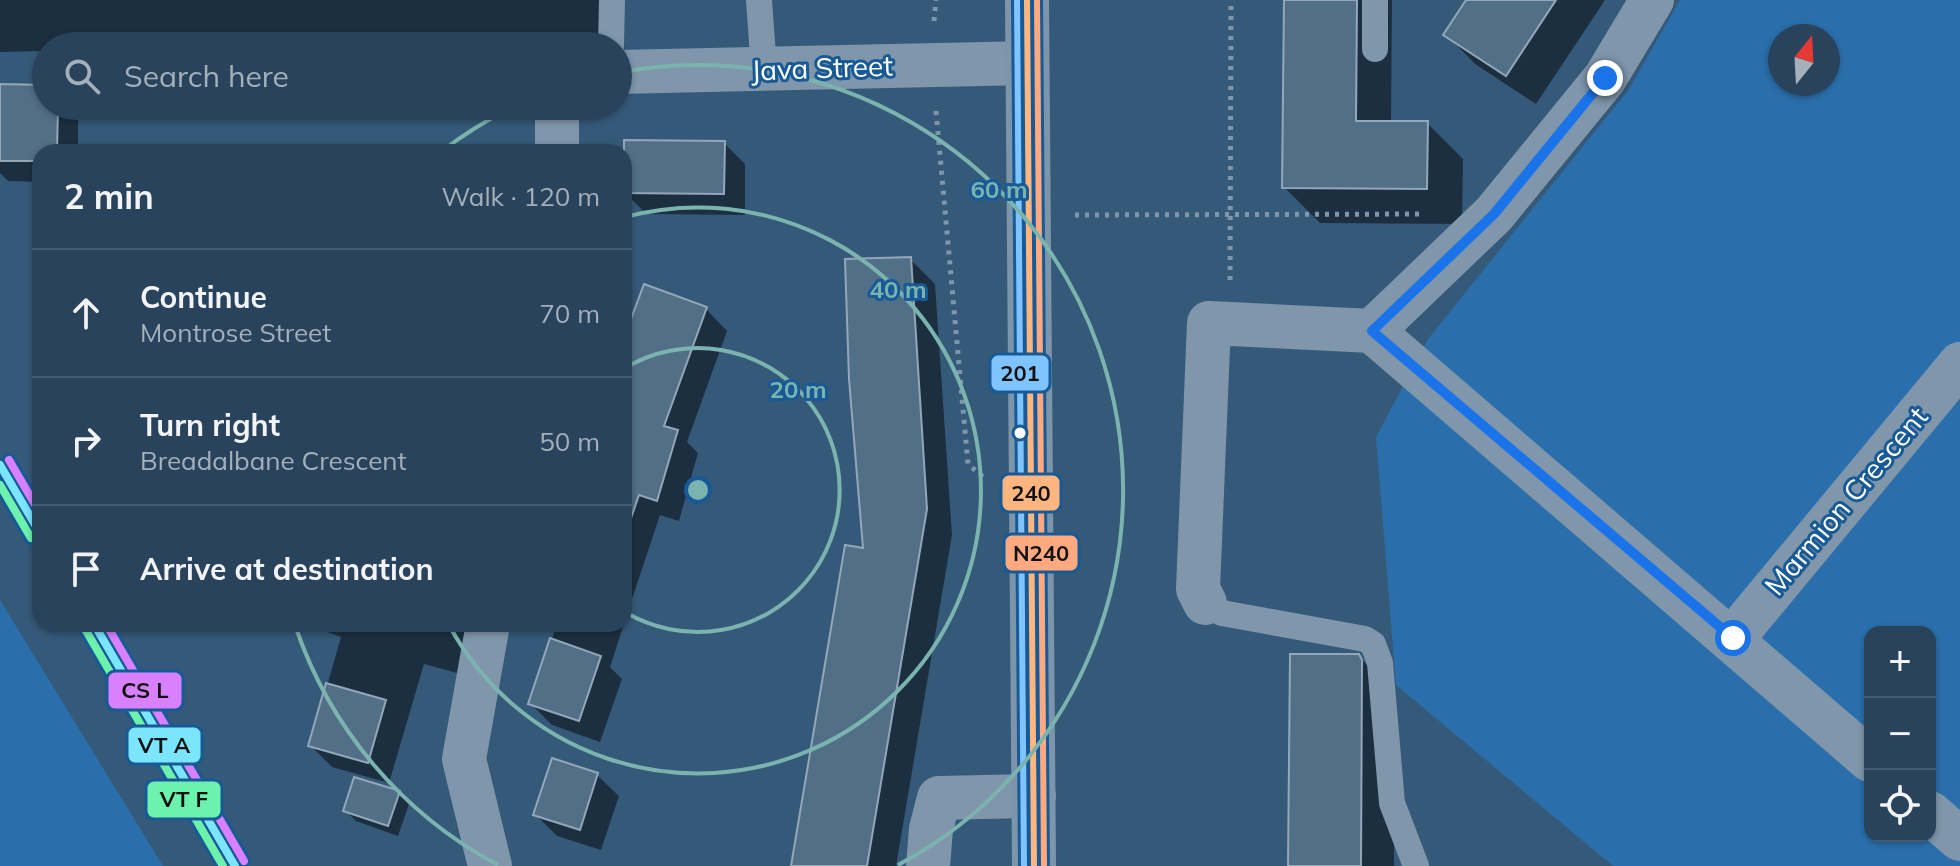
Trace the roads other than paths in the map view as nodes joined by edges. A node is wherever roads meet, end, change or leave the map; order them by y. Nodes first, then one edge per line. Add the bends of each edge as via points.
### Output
1 (612, 0) edge
2 (759, 0) edge
3 (1027, 0) edge
4 (1375, 0) edge
5 (1652, 0) edge
6 (611, 32) edge
7 (1375, 49) dead end
8 (1027, 63) junction
9 (764, 70) junction
10 (632, 72) edge
11 (557, 120) edge
12 (557, 144) edge
13 (1372, 331) junction
14 (1960, 364) edge
15 (1205, 603) joint
16 (487, 632) edge
17 (1733, 638) junction
18 (1864, 755) edge
19 (1034, 796) junction
20 (1936, 818) edge
21 (1960, 839) edge
22 (490, 866) edge
23 (928, 866) edge
24 (1034, 866) edge
25 (1416, 866) edge

1 - 6 lane
2 - 9 lane
3 - 8 main road
4 - 7 lane
5 - 13 street via 1605,78 1494,214
8 - 9 street, Java Street
8 - 19 main road
9 - 10 street, Java Street
11 - 12 street
13 - 15 street via 1221,324 1198,589
13 - 17 street
14 - 17 street, Marmion Crescent
15 - 25 lane via 1222,613 1373,644 1380,663 1392,803
16 - 22 street via 464,759
17 - 18 street
19 - 23 street via 939,798
19 - 24 main road
20 - 21 street

